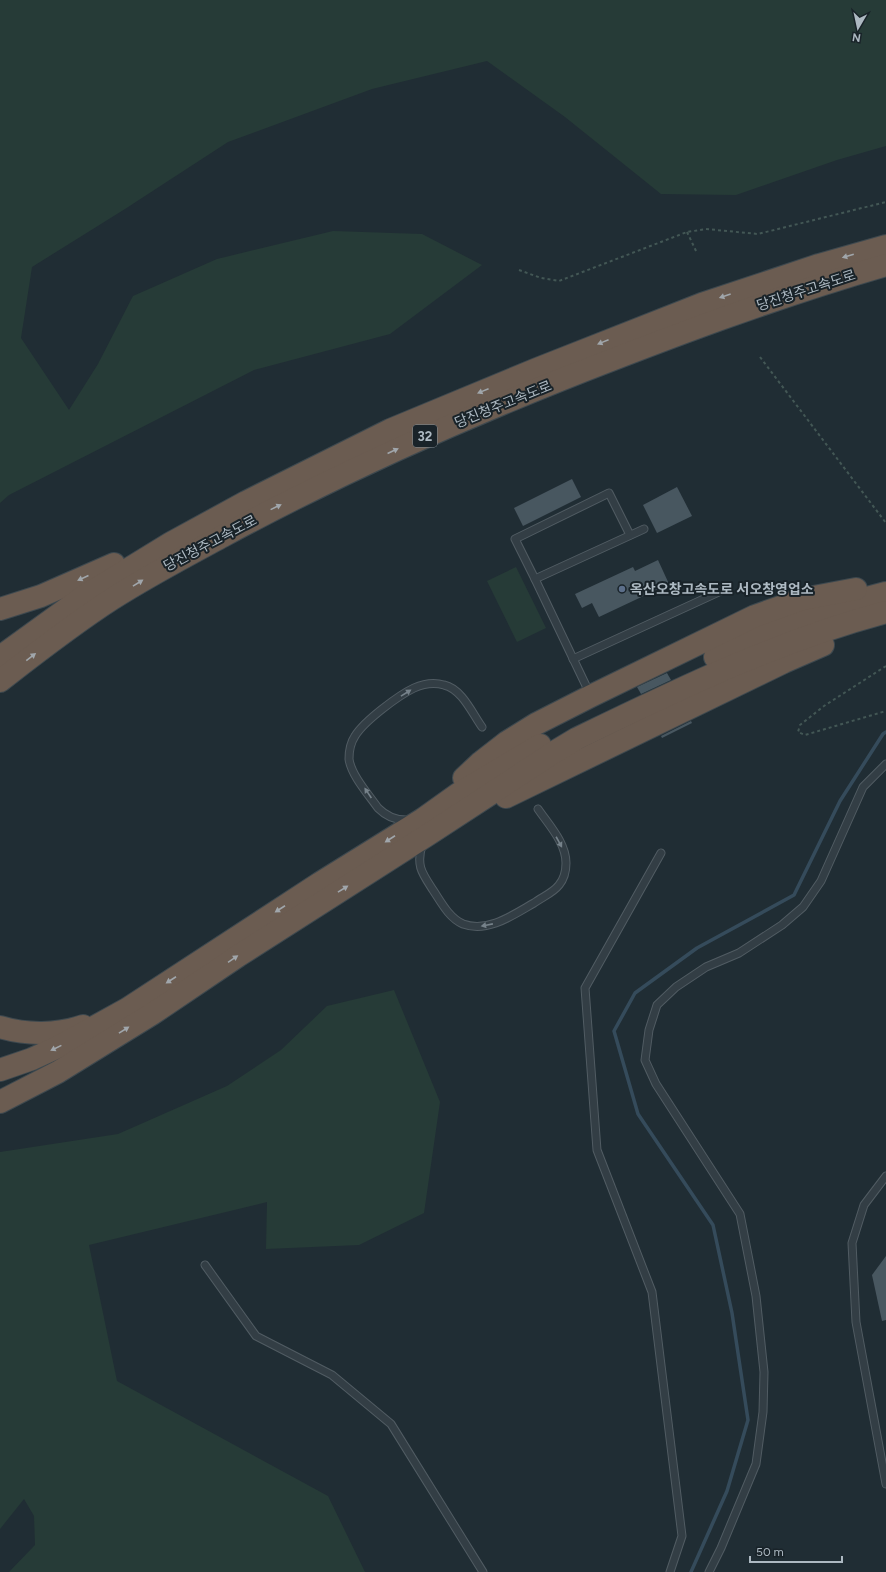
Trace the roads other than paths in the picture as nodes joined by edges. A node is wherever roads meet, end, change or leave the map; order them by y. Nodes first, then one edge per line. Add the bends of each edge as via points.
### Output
1 (886, 246) edge
2 (886, 265) edge
3 (208, 522) junction
4 (644, 529) dead end
5 (630, 535) junction
6 (535, 580) junction
7 (886, 585) edge
8 (720, 591) dead end
9 (886, 592) edge
10 (0, 609) edge
11 (886, 612) edge
12 (886, 616) edge
13 (886, 620) edge
14 (574, 660) junction
15 (1, 675) edge
16 (591, 696) junction
17 (482, 727) dead end
18 (886, 764) edge
19 (538, 809) dead end
20 (424, 827) junction
21 (661, 852) dead end
22 (127, 1009) junction
23 (0, 1027) edge
24 (91, 1051) junction
25 (0, 1070) edge
26 (0, 1084) edge
27 (0, 1102) edge
28 (886, 1176) edge
29 (205, 1265) dead end
30 (886, 1484) edge
31 (483, 1572) edge
32 (670, 1572) edge
33 (709, 1572) edge

1 -> 3 highway, 당진청주고속도로 / 32 via 804,269 702,304 530,372 390,430
15 -> 2 highway, 당진청주고속도로 / 32 via 111,600 164,568 266,512 376,458 514,398 690,330
3 -> 10 highway via 57,590
3 - 15 highway, 당진청주고속도로 / 32 via 83,597
4 - 5 lane
5 - 6 lane
5 - 6 lane via 609,493 515,539
6 - 14 lane
7 - 16 highway via 825,594 776,608
8 - 14 lane
9 - 20 highway via 792,623 583,722 458,794
11 - 20 highway via 770,650 696,681 556,750
12 - 20 highway via 771,656
13 - 20 highway via 784,662
14 - 16 lane
16 - 20 highway via 536,724 480,763
20 -> 17 lane via 395,819 378,808 351,768 350,750 355,736 388,705 407,692 432,684 444,685 455,691
18 - 33 lane via 863,787 821,881 803,907 782,925 739,953 706,967 676,987 657,1005 649,1030 645,1060 656,1084 740,1214 756,1296 764,1372 763,1412 756,1464
19 -> 20 lane via 564,850 564,877 550,892 490,925 466,925 448,912 420,868
20 -> 22 highway via 314,888
24 -> 20 highway via 152,1014
21 - 32 lane via 585,988 597,1150 652,1292 682,1536
22 - 23 highway via 81,1027 54,1032 24,1032
22 -> 25 highway via 58,1048
24 - 26 highway via 43,1071
24 - 27 highway via 58,1072
28 - 30 lane via 864,1205 852,1242 856,1322
29 - 31 lane via 256,1336 332,1375 391,1424

